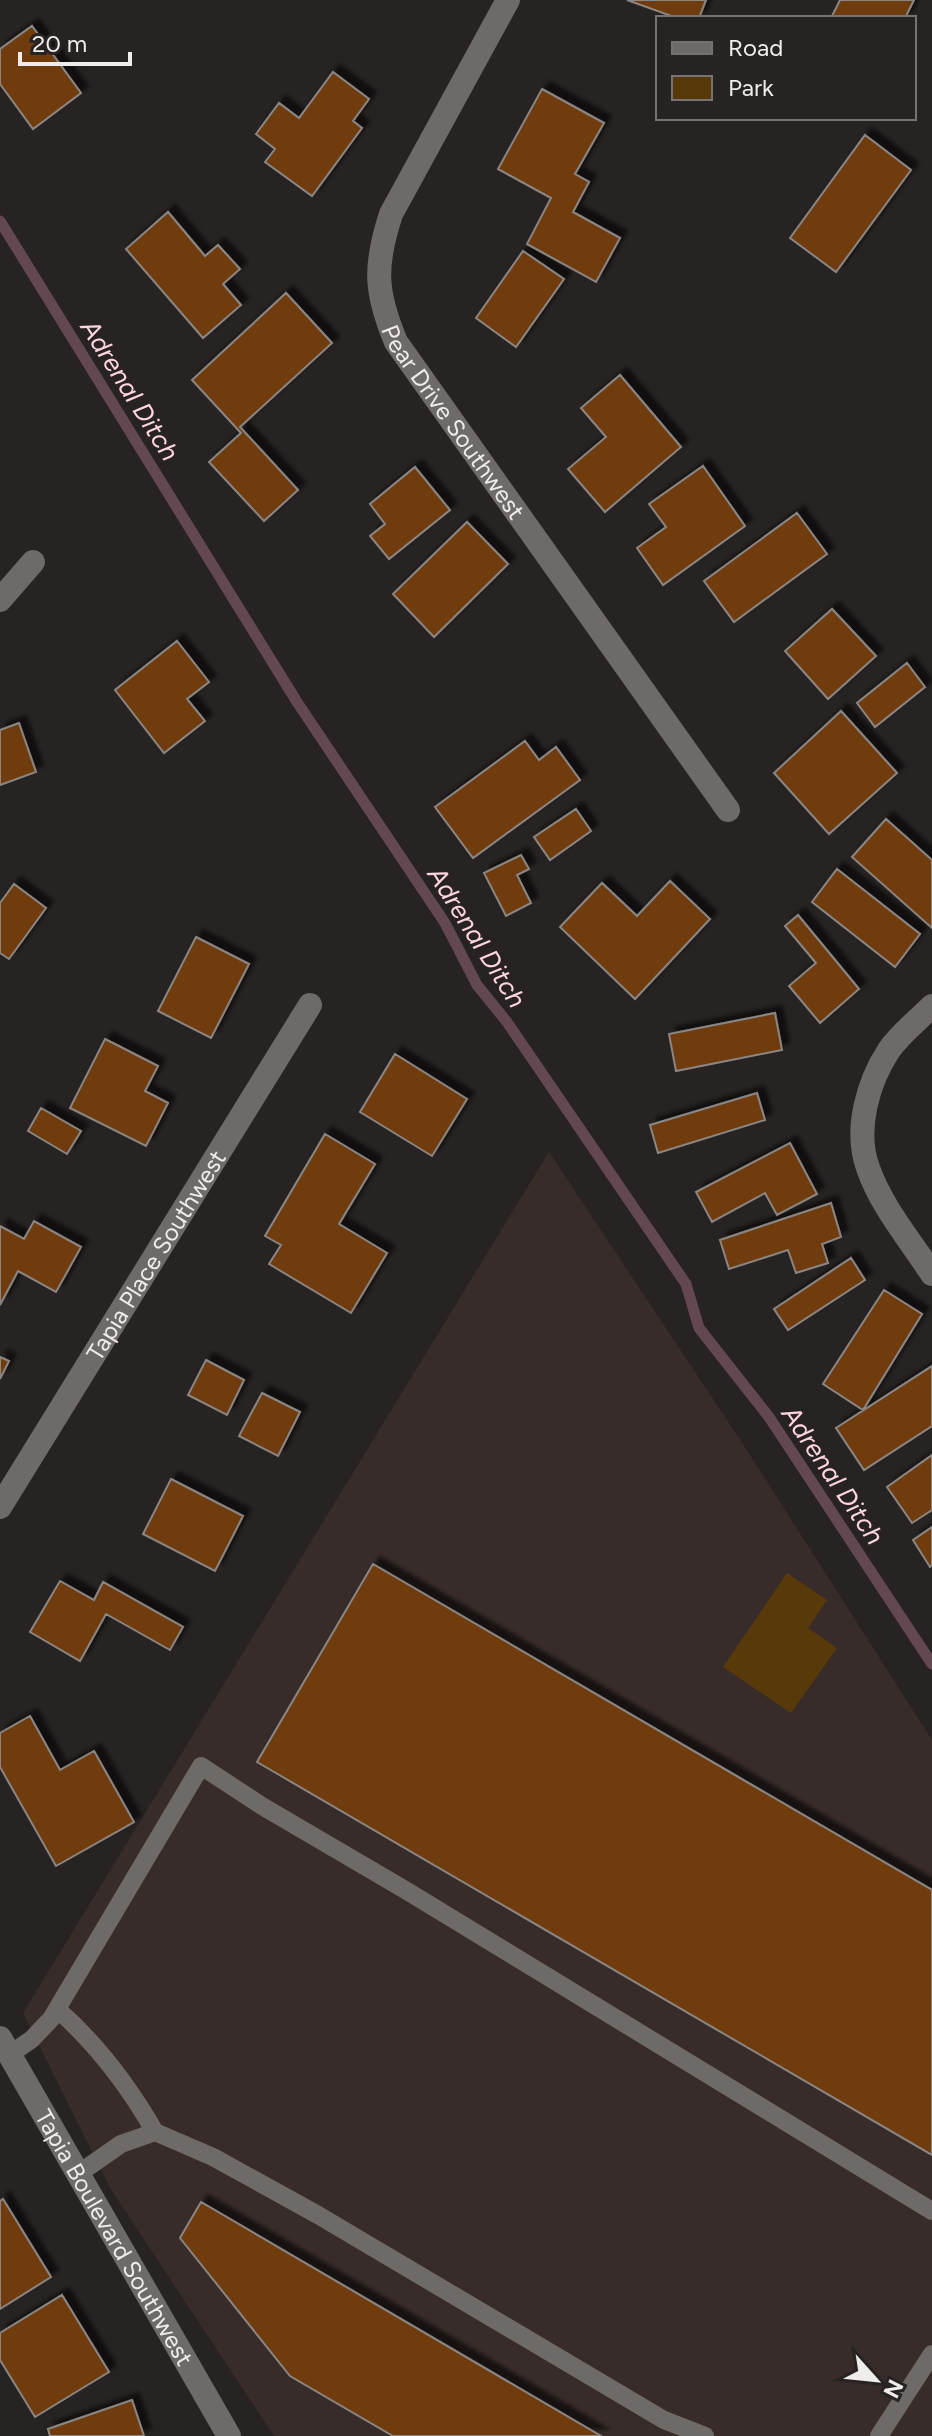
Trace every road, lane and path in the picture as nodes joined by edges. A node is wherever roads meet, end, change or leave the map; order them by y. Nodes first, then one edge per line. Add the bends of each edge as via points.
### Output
1 (508, 0) edge
2 (33, 562) dead end
3 (0, 600) edge
4 (728, 810) dead end
5 (310, 1005) dead end
6 (932, 1006) edge
7 (932, 1274) edge
8 (0, 1507) edge
9 (57, 2009) junction
10 (5, 2046) edge
11 (155, 2132) junction
12 (78, 2174) junction
13 (932, 2211) edge
14 (932, 2354) edge
15 (660, 2428) edge
16 (229, 2436) edge
17 (705, 2436) edge
18 (879, 2436) edge

1 - 4 street, Pear Drive Southwest via 391,214 377,275 384,313 396,342
2 - 3 street
5 - 8 street, Tapia Place Southwest
6 - 7 street via 890,1048 869,1087 863,1128 867,1167
9 - 10 lane via 32,2039
9 - 11 lane via 109,2061
9 - 13 lane via 201,1766
10 - 12 street, Tapia Boulevard Southwest
11 - 12 lane via 121,2144
11 - 15 lane via 213,2157 318,2215
12 - 16 street, Tapia Boulevard Southwest
14 - 18 lane
15 - 17 lane

